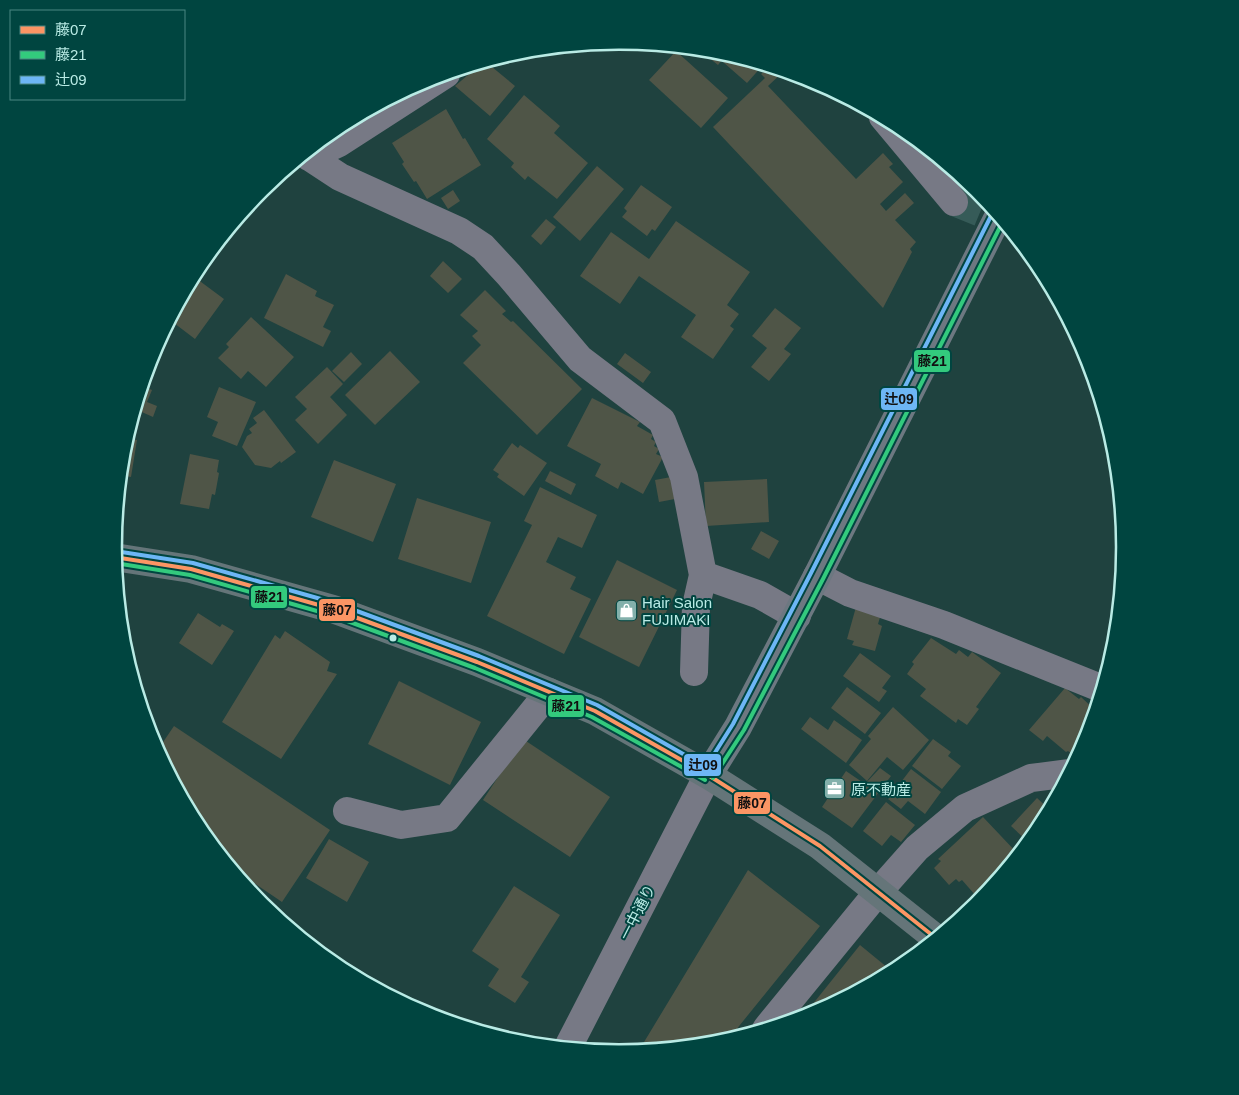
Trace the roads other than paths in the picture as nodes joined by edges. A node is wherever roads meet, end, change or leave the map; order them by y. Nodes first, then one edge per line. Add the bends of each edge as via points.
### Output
1 (415, 94) edge
2 (899, 136) edge
3 (320, 151) edge
4 (310, 158) edge
5 (954, 202) tunnel mouth
6 (996, 221) edge
7 (122, 558) edge
8 (703, 575) junction
9 (817, 576) junction
10 (797, 616) junction
11 (694, 672) dead end
12 (1097, 687) edge
13 (549, 692) junction
14 (1063, 774) edge
15 (708, 775) junction
16 (348, 811) dead end
17 (878, 892) junction
18 (932, 934) edge
19 (774, 1021) edge
20 (570, 1042) edge

1 - 3 street via 339,143
2 - 5 street
4 - 8 street via 340,177 459,231 483,247 580,359 662,421 684,477
6 - 9 main road
7 - 13 highway via 191,569 333,609
8 - 10 street via 760,595
8 - 11 street via 696,606
9 - 10 main road
9 - 12 street via 850,593 944,625
10 - 15 main road via 738,727
13 - 15 highway via 595,711
13 - 16 street via 447,818 401,825
14 - 17 street via 1031,778 964,808 917,848
15 - 17 highway via 820,846
15 - 20 street, 一中通り
17 - 18 highway
17 - 19 street

